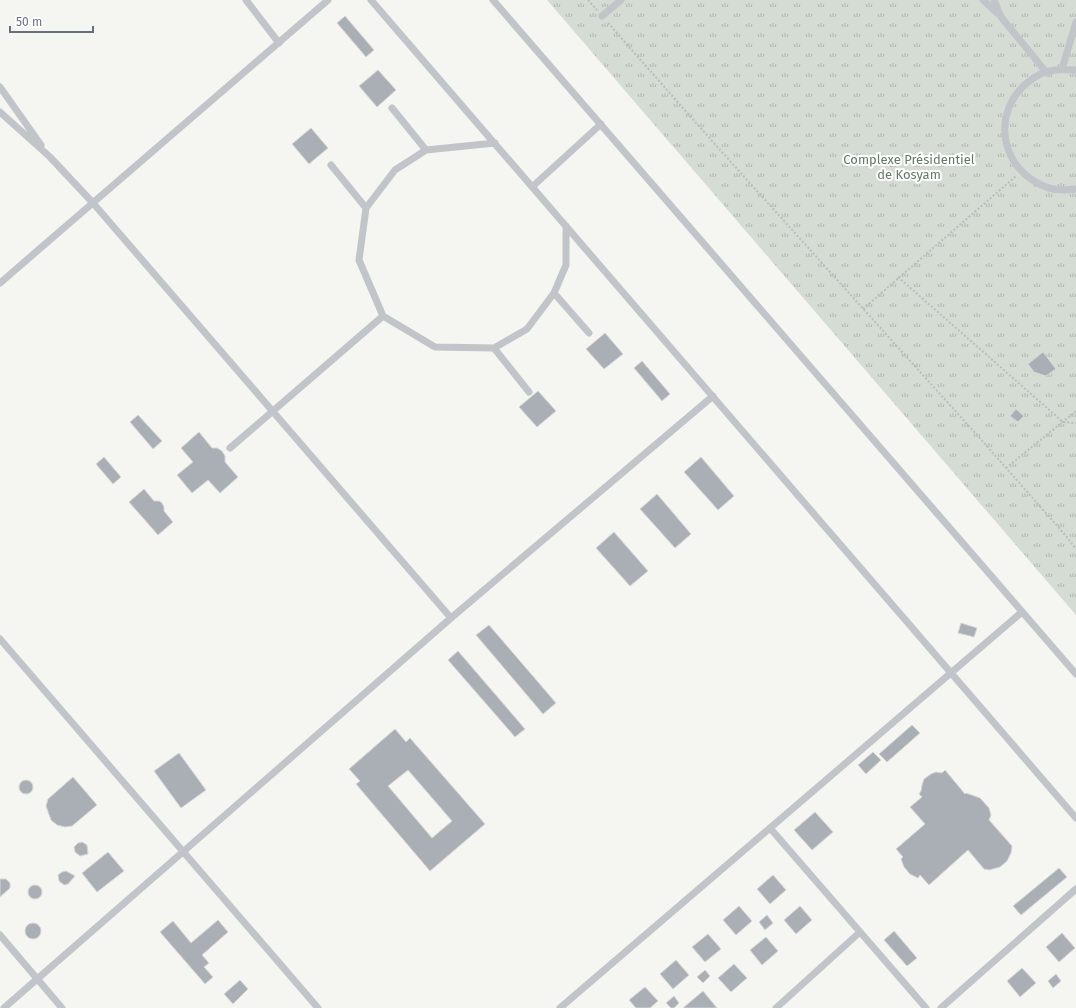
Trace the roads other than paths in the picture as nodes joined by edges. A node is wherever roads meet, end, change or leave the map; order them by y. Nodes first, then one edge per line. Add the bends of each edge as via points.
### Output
1 (246, 0) edge
2 (328, 0) edge
3 (371, 0) edge
4 (493, 0) edge
5 (621, 0) edge
6 (983, 0) edge
7 (994, 0) edge
8 (602, 16) road end
9 (1001, 17) junction
10 (1076, 22) edge
11 (279, 43) junction
12 (1062, 69) junction
13 (1076, 70) edge
14 (1046, 72) junction
15 (0, 87) edge
16 (392, 108) dead end
17 (0, 112) edge
18 (601, 124) junction
19 (495, 143) junction
20 (426, 150) junction
21 (50, 157) junction
22 (331, 165) dead end
23 (532, 187) junction
24 (1076, 189) edge
25 (92, 203) junction
26 (366, 208) junction
27 (566, 226) junction
28 (0, 283) edge
29 (554, 293) junction
30 (383, 316) junction
31 (589, 333) dead end
32 (494, 348) junction
33 (529, 392) dead end
34 (712, 396) junction
35 (272, 411) junction
36 (230, 448) dead end
37 (1022, 612) junction
38 (451, 618) junction
39 (0, 640) edge
40 (951, 673) junction
41 (1076, 674) edge
42 (1076, 818) edge
43 (770, 828) junction
44 (184, 852) junction
45 (1076, 889) edge
46 (860, 932) junction
47 (0, 936) edge
48 (38, 979) junction
49 (4, 1008) edge
50 (62, 1008) edge
51 (318, 1008) edge
52 (560, 1008) edge
53 (776, 1008) edge
54 (926, 1008) edge
55 (941, 1008) edge

1 - 11 lane
2 - 11 lane
3 - 19 lane
4 - 18 lane
5 - 8 lane
6 - 9 lane
7 - 9 lane
9 - 14 lane
10 - 12 lane
11 - 25 lane
12 - 13 lane
12 - 14 lane
14 - 24 lane via 1020,88 1012,101 1006,115 1007,145 1012,159 1033,181 1047,188
15 - 21 lane
16 - 20 lane
17 - 21 lane
18 - 23 lane
18 - 37 lane
19 - 20 lane
19 - 23 lane
20 - 26 lane via 395,170
21 - 25 lane
22 - 26 lane
23 - 27 lane
25 - 28 lane
25 - 35 lane
26 - 30 lane via 360,260
27 - 29 lane via 566,265
27 - 34 lane
29 - 31 lane
29 - 32 lane via 528,329
30 - 32 lane via 435,347
30 - 35 lane
32 - 33 lane
34 - 38 lane
34 - 40 lane
35 - 36 lane
35 - 38 lane
37 - 40 lane
37 - 41 lane
38 - 44 lane
39 - 44 lane
40 - 42 lane
40 - 43 lane
43 - 46 lane
43 - 52 lane
44 - 48 lane
44 - 51 lane
45 - 55 lane
46 - 53 lane
46 - 54 lane
47 - 48 lane
48 - 49 lane
48 - 50 lane

